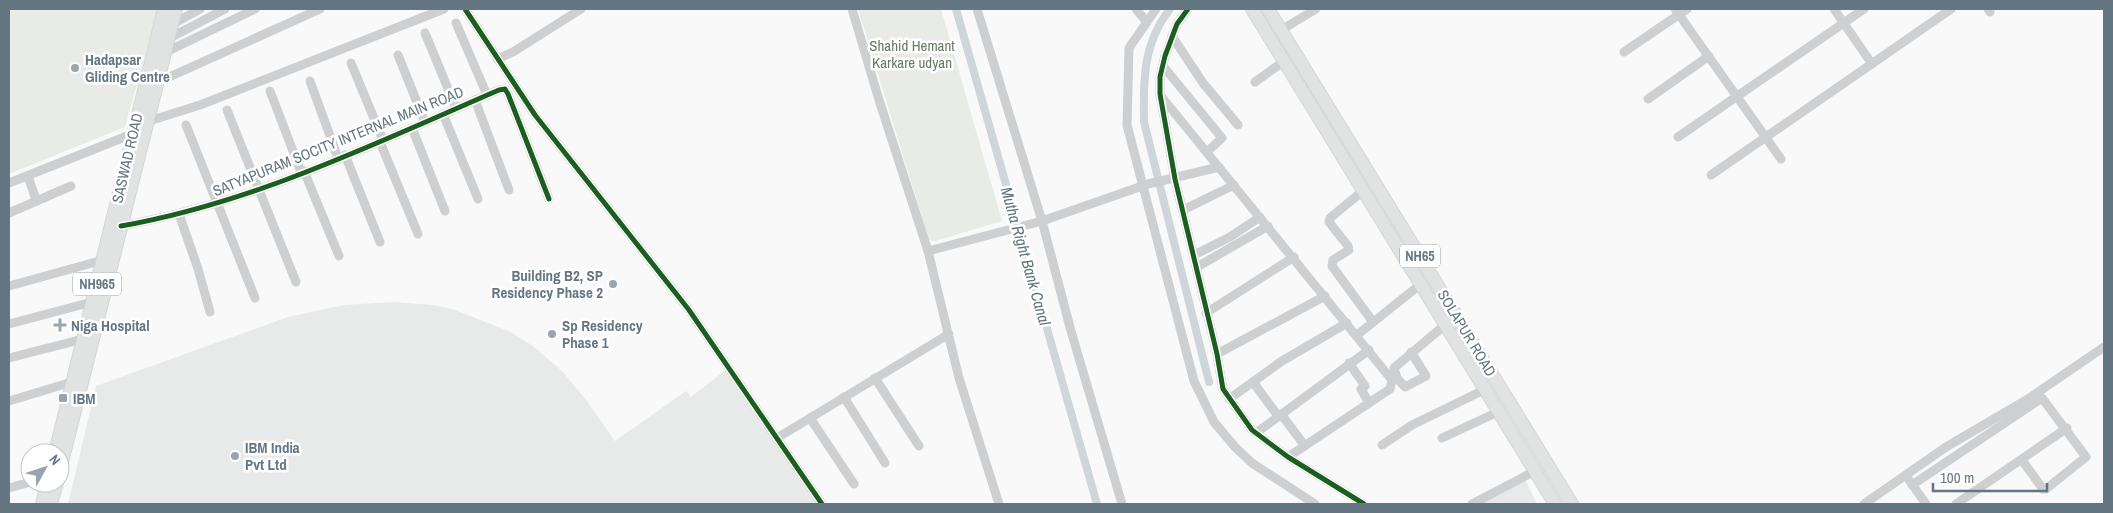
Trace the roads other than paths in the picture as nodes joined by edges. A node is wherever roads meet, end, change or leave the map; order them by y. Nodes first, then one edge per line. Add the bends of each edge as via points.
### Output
1 (164, 9) edge
2 (176, 9) edge
3 (200, 9) edge
4 (225, 9) edge
5 (255, 9) edge
6 (320, 9) edge
7 (444, 9) edge
8 (465, 9) edge
9 (581, 9) edge
10 (852, 9) edge
11 (977, 9) edge
12 (1136, 9) edge
13 (1156, 9) edge
14 (1188, 9) edge
15 (1252, 9) edge
16 (1268, 9) edge
17 (1316, 9) edge
18 (1834, 9) edge
19 (1864, 9) edge
20 (1951, 9) edge
21 (1680, 11) edge
22 (1146, 21) junction
23 (1844, 22) junction
24 (456, 23) dead end
25 (171, 25) junction
26 (1281, 30) junction
27 (425, 33) dead end
28 (1172, 36) junction
29 (168, 39) junction
30 (1624, 52) dead end
31 (164, 53) junction
32 (398, 55) dead end
33 (1709, 56) junction
34 (497, 59) junction
35 (1284, 61) junction
36 (351, 63) dead end
37 (1872, 64) junction
38 (1163, 66) junction
39 (310, 81) dead end
40 (1256, 82) dead end
41 (156, 83) junction
42 (270, 91) dead end
43 (1160, 94) junction
44 (487, 95) junction
45 (1737, 96) junction
46 (1648, 99) dead end
47 (474, 100) junction
48 (456, 108) junction
49 (227, 110) dead end
50 (443, 114) junction
51 (146, 122) junction
52 (425, 122) junction
53 (186, 125) dead end
54 (1238, 125) dead end
55 (412, 128) junction
56 (132, 134) junction
57 (1678, 137) dead end
58 (1766, 137) junction
59 (381, 141) junction
60 (1207, 152) junction
61 (342, 156) junction
62 (1781, 158) dead end
63 (1219, 166) junction
64 (302, 172) junction
65 (1711, 175) dead end
66 (28, 176) junction
67 (1172, 180) junction
68 (9, 183) edge
69 (1146, 185) junction
70 (1234, 185) junction
71 (71, 186) dead end
72 (257, 190) junction
73 (509, 190) dead end
74 (1364, 190) junction
75 (549, 199) dead end
76 (36, 200) junction
77 (478, 200) dead end
78 (219, 204) junction
79 (1183, 210) junction
80 (445, 211) dead end
81 (9, 213) edge
82 (179, 214) junction
83 (1260, 217) junction
84 (1039, 222) junction
85 (121, 226) junction
86 (1268, 226) junction
87 (418, 234) dead end
88 (380, 242) dead end
89 (928, 251) junction
90 (1194, 254) junction
91 (339, 256) dead end
92 (1294, 257) junction
93 (103, 260) junction
94 (1197, 267) junction
95 (296, 282) dead end
96 (1421, 284) junction
97 (9, 286) edge
98 (1325, 296) junction
99 (256, 298) dead end
100 (92, 302) junction
101 (210, 312) dead end
102 (1206, 313) junction
103 (1373, 322) junction
104 (1346, 323) junction
105 (9, 324) edge
106 (1446, 324) junction
107 (949, 334) junction
108 (1357, 335) junction
109 (83, 339) junction
110 (2104, 347) edge
111 (1369, 350) junction
112 (1411, 352) dead end
113 (1217, 354) junction
114 (9, 358) edge
115 (1349, 363) junction
116 (876, 378) junction
117 (72, 382) junction
118 (1252, 382) junction
119 (1486, 389) junction
120 (844, 397) junction
121 (2042, 398) junction
122 (1229, 399) junction
123 (2028, 399) junction
124 (9, 401) edge
125 (1370, 403) junction
126 (1500, 411) junction
127 (1279, 415) junction
128 (810, 418) junction
129 (2067, 428) junction
130 (1256, 433) junction
131 (777, 438) junction
132 (1442, 438) dead end
133 (57, 443) edge
134 (67, 443) edge
135 (1382, 445) dead end
136 (919, 446) dead end
137 (1305, 446) junction
138 (1288, 457) junction
139 (2022, 460) junction
140 (885, 463) dead end
141 (1535, 471) junction
142 (1905, 475) junction
143 (854, 484) dead end
144 (1912, 485) junction
145 (1551, 503) edge
146 (822, 504) edge
147 (999, 504) edge
148 (1122, 504) edge
149 (1315, 504) edge
150 (1364, 504) edge
151 (1472, 504) edge
152 (1572, 504) edge
153 (1864, 504) edge
154 (1926, 504) edge
155 (1956, 504) edge

1 - 56 highway, SASWAD ROAD / NH965
2 - 25 highway, SASWAD ROAD / NH965
3 - 25 street
4 - 29 street
5 - 31 street
6 - 41 street
7 - 51 street via 200,105
8 - 34 street
9 - 34 street
10 - 89 street
11 - 84 street
12 - 22 street
13 - 22 street
14 - 28 street
15 - 35 highway, SOLAPUR ROAD / NH65
16 - 26 highway, SOLAPUR ROAD / NH65
17 - 26 street
18 - 23 street
19 - 23 street
20 - 37 street
21 - 30 street
21 - 33 street
22 - 69 street via 1135,36 1127,57 1127,125
23 - 37 street
23 - 45 street
24 - 44 street
25 - 29 highway, SASWAD ROAD / NH965
26 - 152 highway, SOLAPUR ROAD / NH65
27 - 48 street
28 - 38 street
28 - 54 street via 1203,83
29 - 31 highway, SASWAD ROAD / NH965
31 - 41 highway, SASWAD ROAD / NH965
32 - 52 street
33 - 45 street
33 - 46 street
34 - 131 street via 535,114 689,310
35 - 40 street
35 - 74 highway, SOLAPUR ROAD / NH65
36 - 59 street
37 - 58 street
38 - 43 street
38 - 60 street via 1222,138
39 - 61 street
41 - 51 highway, SASWAD ROAD / NH965
42 - 64 street
43 - 60 street
43 - 67 street
44 - 47 street, SATYAPURAM SOCITY INTERNAL MAIN ROAD
44 - 75 street, SATYAPURAM SOCITY INTERNAL MAIN ROAD via 505,89
45 - 57 street
45 - 58 street
47 - 48 street, SATYAPURAM SOCITY INTERNAL MAIN ROAD
47 - 73 street
48 - 50 street, SATYAPURAM SOCITY INTERNAL MAIN ROAD
49 - 72 street
50 - 52 street, SATYAPURAM SOCITY INTERNAL MAIN ROAD
50 - 77 street
51 - 85 highway, SASWAD ROAD / NH965
52 - 55 street, SATYAPURAM SOCITY INTERNAL MAIN ROAD
53 - 78 street
55 - 59 street, SATYAPURAM SOCITY INTERNAL MAIN ROAD
55 - 80 street
56 - 66 street
56 - 93 highway, SASWAD ROAD / NH965
58 - 62 street
58 - 65 street
59 - 61 street, SATYAPURAM SOCITY INTERNAL MAIN ROAD
59 - 87 street
60 - 63 street
61 - 64 street, SATYAPURAM SOCITY INTERNAL MAIN ROAD
61 - 88 street
63 - 67 street
63 - 70 street
64 - 72 street, SATYAPURAM SOCITY INTERNAL MAIN ROAD
64 - 91 street
66 - 68 street
66 - 76 street
67 - 69 street
67 - 79 street
69 - 84 street
69 - 149 street via 1185,351 1202,402 1220,428 1252,463
70 - 79 street
70 - 83 street
71 - 76 street
72 - 78 street, SATYAPURAM SOCITY INTERNAL MAIN ROAD
72 - 95 street
74 - 96 highway, SOLAPUR ROAD / NH65
74 - 103 street via 1329,222 1349,250 1333,260 1332,266
76 - 81 street
78 - 82 street, SATYAPURAM SOCITY INTERNAL MAIN ROAD
78 - 99 street
79 - 90 street
82 - 85 street, SATYAPURAM SOCITY INTERNAL MAIN ROAD
82 - 101 street
83 - 86 street
83 - 90 street via 1230,237
84 - 89 street
84 - 148 street
85 - 134 highway, SASWAD ROAD / NH965
86 - 92 street
86 - 94 street
89 - 107 street
90 - 94 street
92 - 98 street
92 - 102 street
93 - 97 street
93 - 100 highway, SASWAD ROAD / NH965
94 - 102 street
96 - 103 street
96 - 106 highway, SOLAPUR ROAD / NH65
98 - 104 street
98 - 113 street
100 - 105 street
100 - 109 highway, SASWAD ROAD / NH965
102 - 113 street
103 - 108 street
104 - 108 street
104 - 118 street
106 - 112 street
106 - 119 highway, SOLAPUR ROAD / NH65
107 - 116 street
107 - 147 street
108 - 111 street
109 - 114 street
109 - 117 highway, SASWAD ROAD / NH965
110 - 123 street
111 - 115 street
111 - 125 street via 1389,375 1392,385
113 - 122 street via 1223,389
115 - 125 street via 1365,386 1361,389
115 - 127 street
116 - 120 street
116 - 136 street
117 - 124 street
117 - 133 highway, SASWAD ROAD / NH965
118 - 122 street
118 - 127 street
119 - 126 highway, SOLAPUR ROAD / NH65
119 - 135 street via 1412,425
120 - 128 street
120 - 140 street
121 - 123 street
121 - 129 street
121 - 144 street
122 - 130 street
123 - 142 street
125 - 137 street
126 - 132 street
126 - 141 highway, SOLAPUR ROAD / NH65
127 - 130 street
127 - 137 street
128 - 131 street
128 - 143 street
129 - 139 street
129 - 139 street via 2086,457 2048,488 2043,489
130 - 138 street
131 - 146 street
137 - 138 street
138 - 150 street
139 - 155 street
141 - 145 highway, SOLAPUR ROAD / NH65
141 - 151 street
142 - 144 street
142 - 153 street
144 - 154 street

